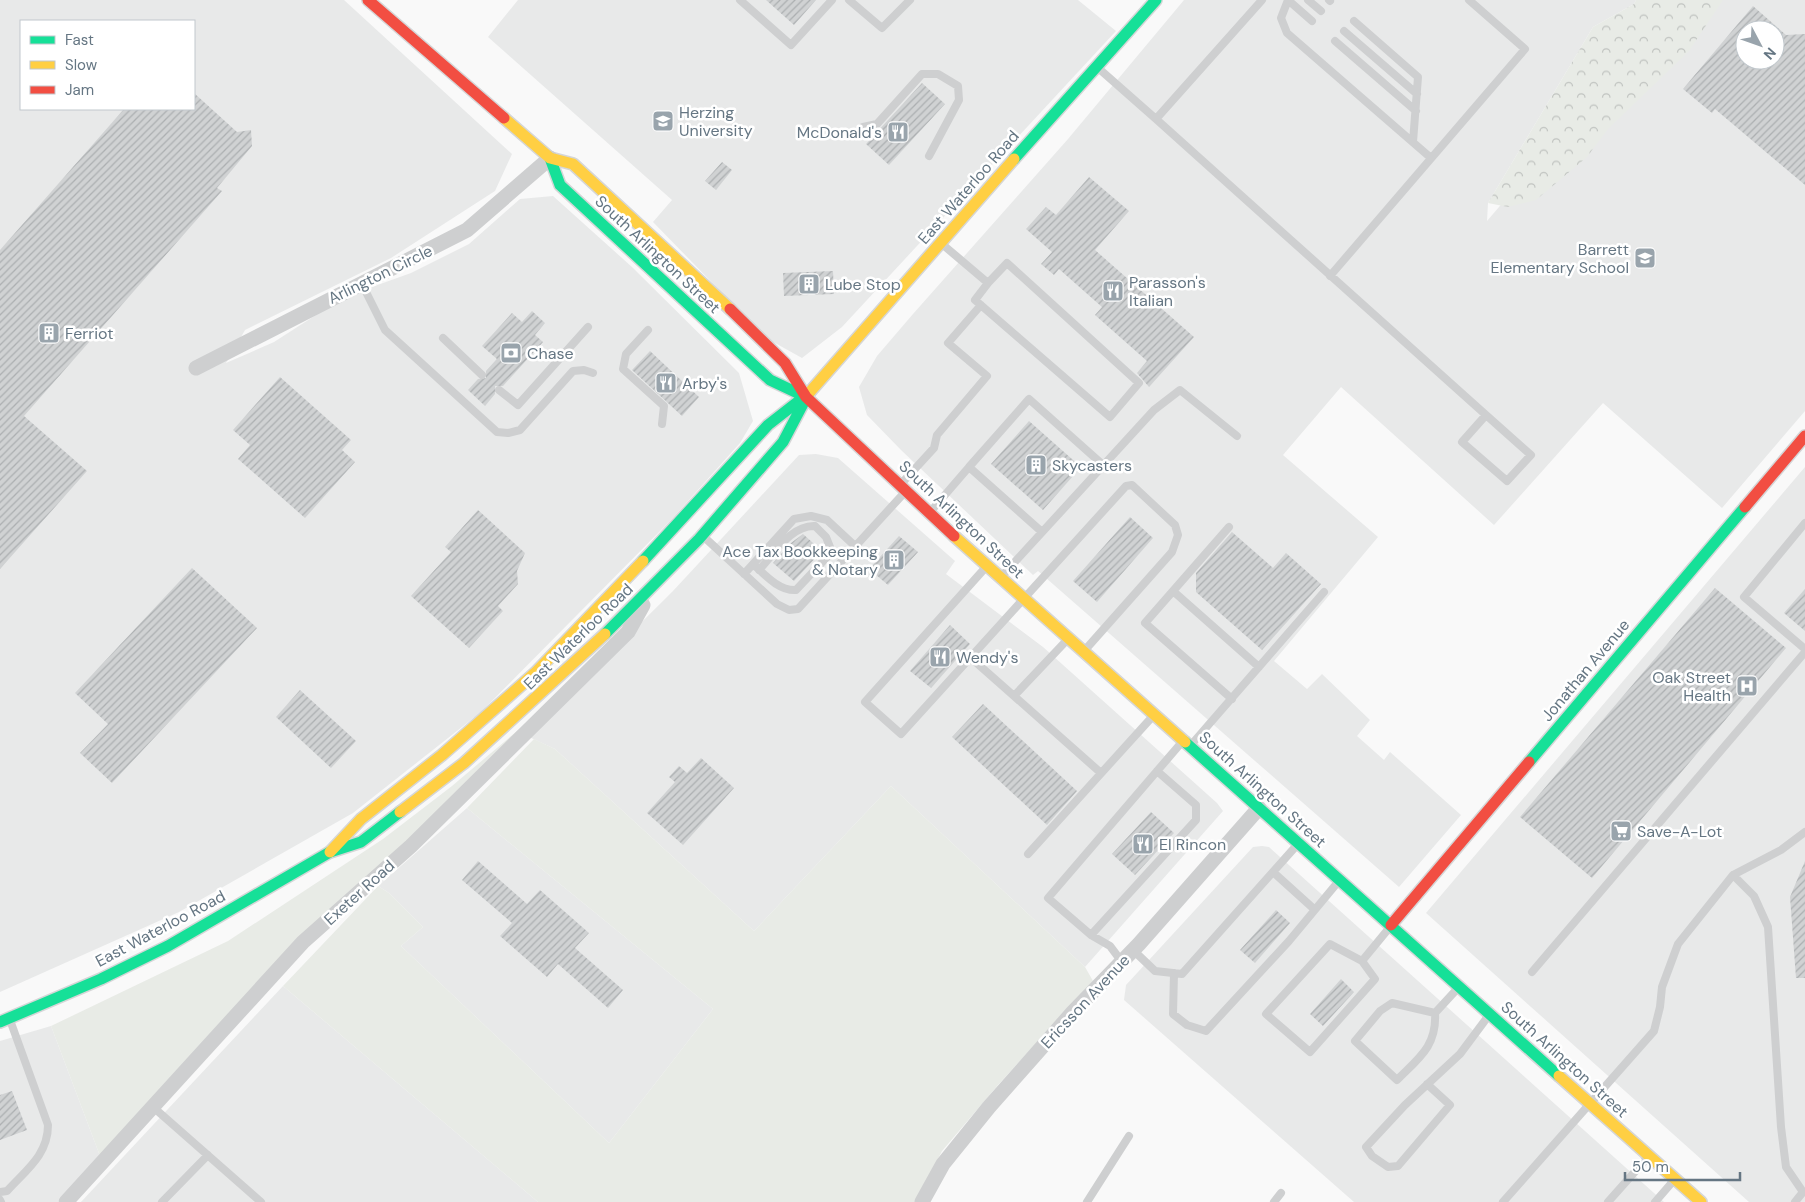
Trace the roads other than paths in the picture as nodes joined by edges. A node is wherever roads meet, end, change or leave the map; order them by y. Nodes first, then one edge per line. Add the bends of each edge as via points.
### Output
1 (368, 0) edge
2 (740, 0) edge
3 (832, 0) edge
4 (850, 0) edge
5 (910, 0) edge
6 (1156, 0) edge
7 (1262, 0) edge
8 (1288, 0) edge
9 (1308, 0) edge
10 (1469, 0) edge
11 (1321, 11) dead end
12 (1312, 21) dead end
13 (1354, 21) dead end
14 (1344, 31) dead end
15 (1335, 41) dead end
16 (1097, 67) junction
17 (1417, 94) junction
18 (1416, 111) junction
19 (1156, 119) junction
20 (863, 127) dead end
21 (1413, 142) junction
22 (929, 156) dead end
23 (550, 158) junction
24 (1431, 158) junction
25 (941, 243) junction
26 (1330, 276) junction
27 (361, 282) junction
28 (988, 283) junction
29 (981, 305) junction
30 (588, 326) dead end
31 (648, 330) dead end
32 (443, 338) dead end
33 (196, 368) dead end
34 (593, 374) dead end
35 (482, 375) dead end
36 (499, 390) dead end
37 (806, 397) junction
38 (1486, 415) junction
39 (662, 424) dead end
40 (1237, 436) dead end
41 (1805, 436) edge
42 (1102, 464) junction
43 (969, 467) junction
44 (903, 488) junction
45 (930, 512) junction
46 (1805, 523) edge
47 (1229, 527) dead end
48 (1042, 532) junction
49 (702, 535) junction
50 (855, 546) junction
51 (753, 564) junction
52 (987, 566) junction
53 (760, 570) junction
54 (744, 574) junction
55 (1000, 578) junction
56 (654, 586) junction
57 (1173, 591) junction
58 (1324, 592) dead end
59 (1025, 600) junction
60 (1069, 638) junction
61 (1805, 650) edge
62 (1084, 652) junction
63 (972, 658) junction
64 (1260, 667) junction
65 (1014, 696) junction
66 (1232, 699) junction
67 (1154, 714) junction
68 (1187, 744) junction
69 (1157, 771) junction
70 (1101, 773) junction
71 (1259, 808) junction
72 (1805, 832) edge
73 (1298, 843) junction
74 (330, 852) junction
75 (1028, 854) dead end
76 (1273, 872) junction
77 (1733, 875) junction
78 (1340, 880) junction
79 (1314, 909) junction
80 (1391, 925) junction
81 (1091, 935) junction
82 (1133, 950) junction
83 (1122, 962) junction
84 (1362, 962) junction
85 (1532, 972) dead end
86 (1174, 973) junction
87 (1460, 986) junction
88 (1435, 1014) junction
89 (1490, 1014) junction
90 (5, 1020) edge
91 (1427, 1084) junction
92 (1591, 1104) junction
93 (153, 1107) junction
94 (1129, 1136) dead end
95 (208, 1155) junction
96 (1649, 1155) junction
97 (1675, 1178) junction
98 (1804, 1191) edge
99 (0, 1192) edge
100 (1281, 1193) dead end
101 (1609, 1200) edge
102 (66, 1202) edge
103 (162, 1202) edge
104 (261, 1202) edge
105 (922, 1202) edge
106 (1087, 1202) edge
107 (1274, 1202) edge
108 (1503, 1202) edge
109 (1655, 1202) edge
110 (1701, 1202) edge
111 (1795, 1202) edge

1 - 23 main road, South Arlington Street
2 - 3 lane via 791,44
4 - 5 lane via 882,28
6 - 16 main road, East Waterloo Road
7 - 19 lane
8 - 12 lane
8 - 21 lane via 1281,18 1287,33
9 - 11 lane
10 - 24 lane via 1525,49
13 - 17 lane via 1418,78
14 - 17 lane
15 - 18 lane
16 - 19 lane
16 - 25 main road, East Waterloo Road
17 - 18 lane
18 - 21 lane
19 - 26 lane
20 - 22 lane via 877,124 922,74 938,74 958,86 959,100
21 - 24 lane
23 - 27 street, Arlington Circle via 467,230
23 - 37 main road, South Arlington Street via 572,164 734,313 785,363
23 - 37 main road, South Arlington Street via 560,185 770,380
24 - 26 lane
25 - 28 lane
25 - 37 main road, East Waterloo Road
26 - 38 lane
27 - 33 street, Arlington Circle
27 - 34 lane via 385,330 498,432 520,430 573,372 584,370
28 - 29 lane via 975,300
28 - 29 lane via 1006,263 1139,383 1110,417
29 - 44 lane via 948,343 987,376 937,435 934,448
30 - 36 lane via 518,405
31 - 39 lane via 626,354 624,368 664,406
32 - 35 lane
37 - 44 main road, South Arlington Street
37 - 49 main road, East Waterloo Road via 783,442
37 - 74 main road, East Waterloo Road via 768,425 535,673 442,755 361,819
38 - 38 lane via 1531,455 1507,481 1462,442
40 - 42 lane via 1180,390 1154,410
41 - 80 main road, Jonathan Avenue
42 - 43 lane via 1029,399
42 - 48 lane
43 - 45 lane
43 - 48 lane
44 - 45 main road, South Arlington Street
44 - 50 lane
45 - 52 main road, South Arlington Street
46 - 61 lane via 1744,597
47 - 57 lane
48 - 55 lane
49 - 54 lane
49 - 56 main road, East Waterloo Road
50 - 51 lane via 828,520 810,516 794,519
50 - 54 lane via 798,609 789,610 777,604
51 - 53 lane
51 - 54 lane
52 - 55 main road, South Arlington Street
52 - 63 lane via 865,702 901,734
53 - 53 lane via 776,584 796,590 827,557 830,547 826,537 815,526 804,526 792,534
55 - 59 main road, South Arlington Street
56 - 74 main road, East Waterloo Road via 534,701 464,762 360,842
56 - 93 street, Exeter Road via 628,632 411,846 303,942
57 - 64 lane
57 - 66 lane via 1145,623
58 - 64 lane
59 - 60 main road, South Arlington Street
59 - 62 lane via 1126,486 1132,485 1175,525 1178,535 1172,552
59 - 63 lane
60 - 62 main road, South Arlington Street
60 - 65 lane
61 - 85 lane
62 - 67 main road, South Arlington Street
63 - 65 lane
64 - 66 lane
65 - 70 lane
66 - 68 lane
67 - 68 main road, South Arlington Street
67 - 70 lane
68 - 69 lane
68 - 71 main road, South Arlington Street
69 - 81 lane via 1196,805 1196,820
69 - 81 lane via 1048,898
70 - 75 lane
71 - 73 main road, South Arlington Street
71 - 82 street, Ericsson Avenue
72 - 77 lane via 1781,850
73 - 76 lane
73 - 78 main road, South Arlington Street
74 - 90 main road, East Waterloo Road via 168,946
76 - 79 lane
76 - 86 lane via 1182,974
77 - 92 lane via 1678,944 1662,987 1654,1031
77 - 98 lane via 1754,896 1768,927 1786,1167
78 - 79 lane
78 - 80 main road, South Arlington Street
79 - 86 lane via 1206,1031 1186,1025 1173,1014
80 - 84 lane
80 - 87 main road, South Arlington Street
81 - 83 lane via 1110,946
82 - 83 street, Ericsson Avenue
82 - 86 lane via 1155,971
83 - 105 street, Ericsson Avenue via 1073,1012 967,1132
84 - 84 lane via 1330,944 1266,1014 1310,1052 1375,978
87 - 88 lane
87 - 89 main road, South Arlington Street
88 - 88 lane via 1392,1003 1380,1011 1355,1042 1397,1080 1430,1043 1436,1031
89 - 91 lane via 1460,1054
89 - 92 main road, South Arlington Street
90 - 99 lane via 48,1125 48,1140 40,1155 7,1191
91 - 91 lane via 1366,1147 1372,1156 1388,1167 1398,1166 1450,1105
92 - 96 main road, South Arlington Street
92 - 108 lane
93 - 95 lane
93 - 102 street, Exeter Road
94 - 106 lane
95 - 103 lane
95 - 104 lane
96 - 97 main road, South Arlington Street
96 - 101 lane
97 - 109 lane
97 - 110 main road, South Arlington Street
98 - 111 lane
100 - 107 lane

